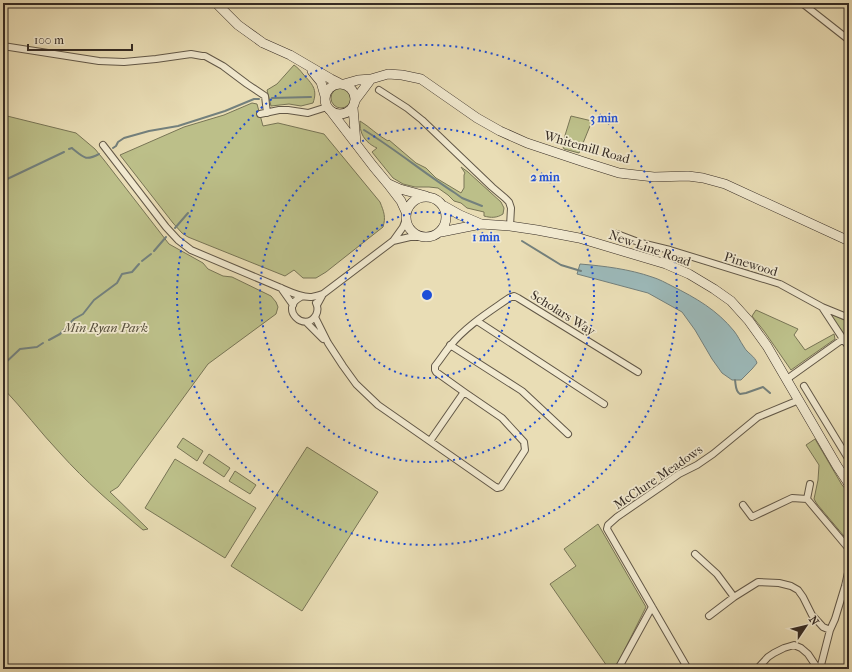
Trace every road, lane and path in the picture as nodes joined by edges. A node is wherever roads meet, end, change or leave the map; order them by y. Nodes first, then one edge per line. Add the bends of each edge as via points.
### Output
1 (216, 3) edge
2 (802, 3) edge
3 (849, 40) edge
4 (3, 46) edge
5 (309, 66) junction
6 (371, 78) junction
7 (342, 84) junction
8 (379, 90) dead end
9 (325, 96) junction
10 (356, 98) junction
11 (353, 108) junction
12 (329, 109) junction
13 (267, 113) junction
14 (260, 114) dead end
15 (356, 144) junction
16 (103, 145) dead end
17 (388, 184) junction
18 (426, 196) junction
19 (444, 206) junction
20 (406, 216) junction
21 (481, 224) junction
22 (510, 226) junction
23 (441, 232) junction
24 (617, 234) dead end
25 (422, 237) junction
26 (394, 241) junction
27 (849, 241) edge
28 (670, 250) junction
29 (666, 264) junction
30 (280, 288) junction
31 (323, 294) junction
32 (301, 297) junction
33 (309, 297) junction
34 (293, 305) junction
35 (317, 305) junction
36 (822, 307) junction
37 (315, 317) junction
38 (849, 318) edge
39 (476, 321) junction
40 (306, 322) junction
41 (842, 339) junction
42 (328, 343) junction
43 (450, 345) junction
44 (849, 347) edge
45 (638, 372) dead end
46 (787, 379) junction
47 (804, 386) dead end
48 (464, 392) junction
49 (799, 400) junction
50 (604, 404) dead end
51 (568, 434) dead end
52 (430, 441) junction
53 (849, 460) edge
54 (837, 466) junction
55 (810, 484) dead end
56 (849, 484) edge
57 (807, 499) junction
58 (743, 505) dead end
59 (849, 549) edge
60 (695, 554) dead end
61 (849, 568) edge
62 (734, 597) junction
63 (652, 607) junction
64 (709, 616) dead end
65 (830, 630) junction
66 (618, 669) edge
67 (688, 669) edge
68 (757, 669) edge
69 (819, 669) edge

1 - 5 main road via 238,25 263,43
2 - 3 street
4 - 13 street via 99,61 124,62 191,54 206,56 265,96
5 - 7 main road
5 - 9 main road via 321,82
6 - 7 main road, Whitemill Road
6 - 10 main road
6 - 27 main road, Whitemill Road via 388,74 421,79 477,118 527,143 620,172 654,177 688,176 725,184
7 - 9 main road via 334,84
7 - 10 main road via 349,86
8 - 22 street via 422,120 509,202
9 - 12 main road
10 - 11 main road
11 - 12 main road via 340,114
11 - 15 main road
12 - 13 street via 308,113 288,110
12 - 15 main road
13 - 14 street
15 - 17 main road
16 - 30 street via 178,240 191,250
17 - 18 main road
17 - 20 main road via 401,201
18 - 19 main road via 433,197
18 - 20 main road via 413,201
19 - 21 main road, New Line Road
19 - 23 main road via 447,220
20 - 25 main road via 410,230
20 - 26 street via 403,227
21 - 22 main road, New Line Road
21 - 23 main road, New Line Road
22 - 29 main road, New Line Road via 579,238
23 - 25 main road via 429,238
24 - 28 street, Pinewood
25 - 26 street
26 - 31 street
28 - 29 street
28 - 36 street, Pinewood via 780,284
29 - 46 main road, New Line Road via 689,274 731,301 767,346
30 - 32 street
30 - 34 street
31 - 33 street
31 - 35 street
32 - 33 street
32 - 34 street
33 - 35 street
34 - 40 street via 295,317
35 - 37 street
36 - 38 street, Pinewood
36 - 41 street, Pinewood
37 - 40 street
37 - 42 street
39 - 43 street, Scholars Way
39 - 45 street, Scholars Way via 514,296
39 - 50 street
40 - 42 street
41 - 44 street, Pinewood
41 - 46 street
42 - 52 street, Scholars Way via 356,384 370,398
43 - 48 street, Scholars Way via 435,366 435,370
43 - 51 street via 522,391
46 - 49 main road, New Line Road
47 - 53 street
48 - 52 street
48 - 52 street, Scholars Way via 502,418 524,442 525,450 501,487 497,488
49 - 54 main road, New Line Road
49 - 63 street, McClure Meadows via 758,417 713,454 679,474 608,525 607,529
53 - 54 street
54 - 56 main road, New Line Road
55 - 57 street
57 - 58 street via 792,498 752,517
57 - 59 street
60 - 62 street via 717,574
61 - 65 street via 836,619
62 - 64 street
62 - 65 street via 758,582 791,586 798,590 812,615 823,627
63 - 66 street
63 - 67 street, McClure Meadows
65 - 69 street
68 - 69 street via 774,653 794,645 802,648

